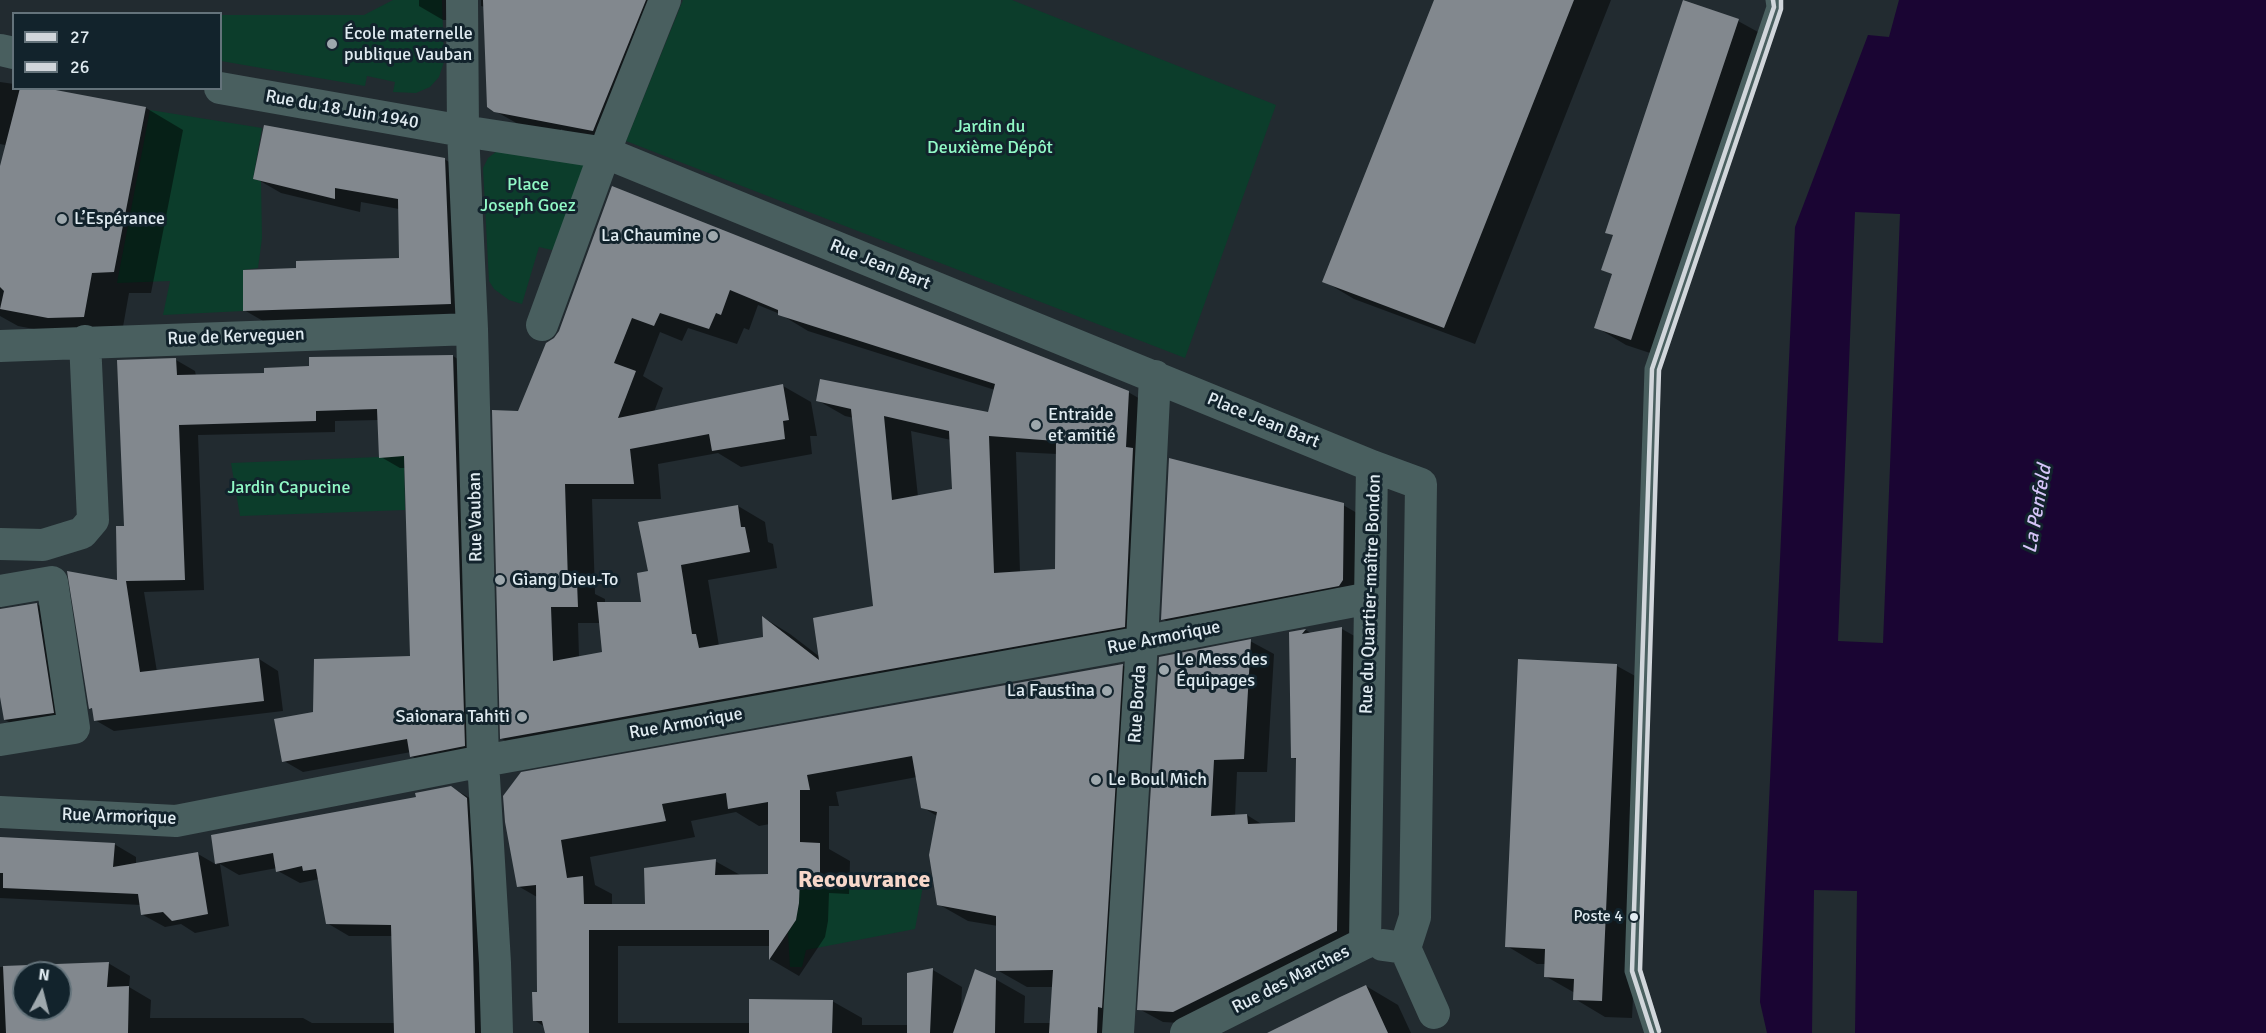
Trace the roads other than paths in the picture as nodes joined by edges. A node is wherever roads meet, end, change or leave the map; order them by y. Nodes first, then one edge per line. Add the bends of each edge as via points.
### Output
1 (462, 0) edge
2 (665, 0) edge
3 (1773, 0) edge
4 (222, 88) edge
5 (463, 131) junction
6 (606, 153) junction
7 (542, 325) dead end
8 (472, 329) junction
9 (85, 341) junction
10 (0, 346) edge
11 (1155, 376) junction
12 (1372, 466) junction
13 (0, 544) edge
14 (0, 591) edge
15 (1370, 598) junction
16 (1142, 642) junction
17 (0, 740) edge
18 (483, 761) junction
19 (0, 813) edge
20 (1365, 943) junction
21 (1405, 948) junction
22 (1434, 1013) dead end
23 (497, 1033) edge
24 (1118, 1033) edge
25 (1186, 1033) edge
26 (1652, 1033) edge

1 - 5 street, Rue Vauban
2 - 6 street
3 - 26 lane via 1774,7 1652,369 1632,971
4 - 5 street, Rue du 18 Juin 1940
5 - 6 street
5 - 8 street, Rue Vauban
6 - 7 street
6 - 11 street, Rue Jean Bart
8 - 9 street, Rue de Kerveguen
8 - 18 street, Rue Vauban
9 - 10 street, Rue de Kerveguen
9 - 13 street via 93,520 82,533 43,545
11 - 12 street, Place Jean Bart
11 - 16 street, Rue Borda
12 - 15 street, Rue du Quartier-maître Bondon
12 - 21 street, Rue du Quartier-maître Bondon via 1421,484 1415,917
14 - 17 street via 52,582 74,728
15 - 16 street, Rue Armorique
15 - 20 street, Rue du Quartier-maître Bondon
16 - 18 street, Rue Armorique
16 - 24 street, Rue Borda
18 - 19 street, Rue Armorique via 176,821
18 - 23 street, Rue Vauban
20 - 21 street
20 - 25 street, Rue des Marches
21 - 22 street

